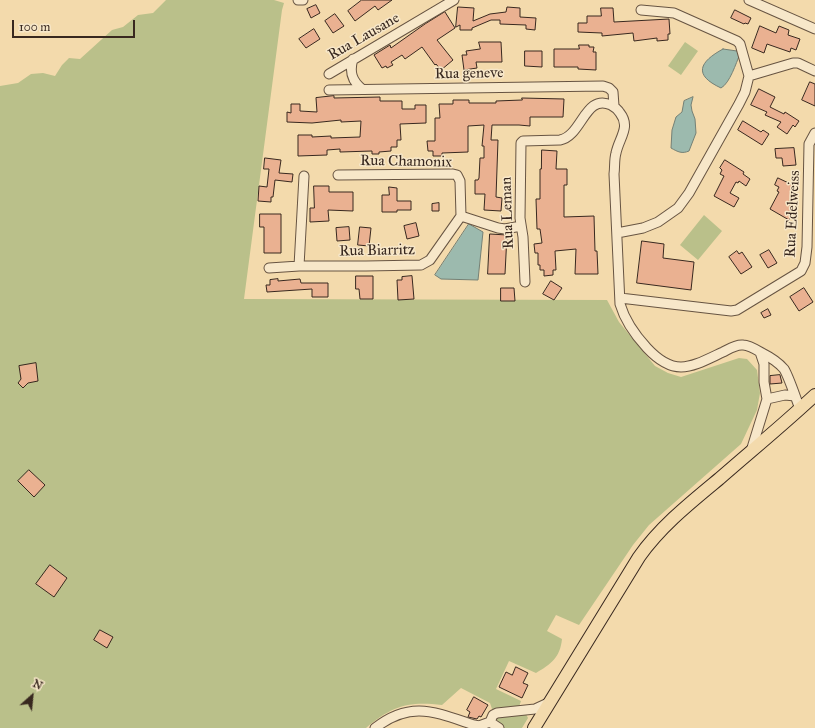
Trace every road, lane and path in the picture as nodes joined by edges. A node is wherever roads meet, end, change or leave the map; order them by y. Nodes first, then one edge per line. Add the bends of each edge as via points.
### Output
1 (298, 0) edge
2 (303, 0) edge
3 (454, 0) edge
4 (748, 0) edge
5 (641, 10) dead end
6 (815, 29) edge
7 (353, 59) junction
8 (815, 71) edge
9 (328, 74) dead end
10 (749, 76) junction
11 (362, 89) junction
12 (329, 90) dead end
13 (614, 106) junction
14 (815, 133) edge
15 (338, 175) dead end
16 (304, 176) dead end
17 (461, 216) junction
18 (521, 226) junction
19 (617, 233) junction
20 (299, 266) junction
21 (269, 268) dead end
22 (525, 282) dead end
23 (620, 298) junction
24 (760, 352) junction
25 (815, 395) edge
26 (795, 396) junction
27 (767, 399) junction
28 (800, 409) junction
29 (751, 452) junction
30 (550, 702) junction
31 (490, 722) junction
32 (375, 728) edge
33 (499, 728) edge
34 (534, 728) edge

1 - 2 street
3 - 7 street, Rua Lausane
4 - 6 street
5 - 10 street via 674,13 738,41
7 - 9 street, Rua Lausane
7 - 11 street via 352,76 357,86
8 - 10 street via 793,63
10 - 19 street via 739,104 678,208 658,222
11 - 12 street, Rua geneve
11 - 13 street, Rua geneve via 603,86 613,92
13 - 18 street, Rua Leman via 604,104 591,107 566,139 521,143
13 - 19 street via 621,114 625,125 615,162
14 - 23 street, Rua Edelweiss via 809,144 807,247 801,271 737,310
15 - 17 street, Rua Chamonix via 453,174 460,181
16 - 20 street
17 - 18 street via 498,228
17 - 20 street, Rua Biarritz via 430,260 421,265
18 - 22 street, Rua Leman
19 - 23 street
20 - 21 street, Rua Biarritz
23 - 24 street via 623,314 628,323 652,353 669,364 689,367 736,345 744,344
24 - 26 street via 773,359 784,370
24 - 27 street via 764,364
25 - 28 main road
26 - 27 street via 785,395
26 - 28 street
27 - 29 street
28 - 29 main road
29 - 30 main road via 676,514 650,542
30 - 31 street via 535,709 497,713
30 - 34 main road
31 - 32 street via 479,726 425,710 413,710 400,713
31 - 33 street

